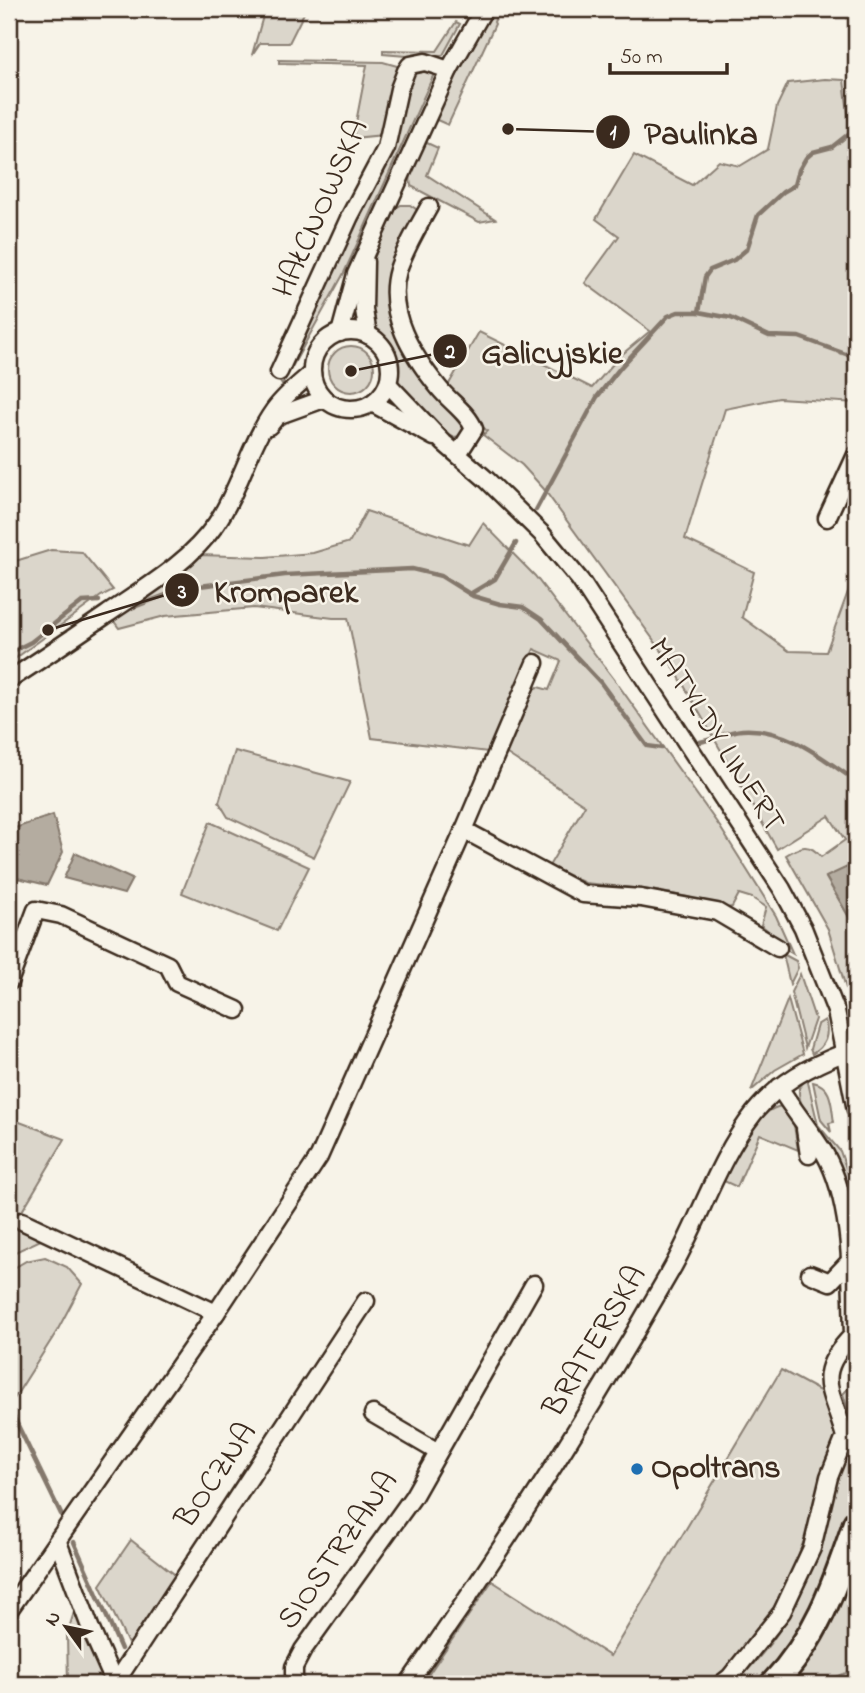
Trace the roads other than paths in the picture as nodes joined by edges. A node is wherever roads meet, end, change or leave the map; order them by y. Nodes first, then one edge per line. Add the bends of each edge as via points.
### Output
1 (484, 9) edge
2 (449, 70) junction
3 (429, 207) dead end
4 (365, 257) junction
5 (340, 333) junction
6 (368, 335) junction
7 (279, 372) dead end
8 (312, 373) junction
9 (387, 384) junction
10 (324, 398) junction
11 (372, 403) junction
12 (256, 442) junction
13 (444, 443) junction
14 (458, 454) junction
15 (856, 455) edge
16 (827, 518) dead end
17 (535, 663) dead end
18 (9, 680) edge
19 (464, 830) junction
20 (778, 948) dead end
21 (9, 982) edge
22 (237, 1010) dead end
23 (846, 1052) junction
24 (779, 1087) junction
25 (856, 1110) edge
26 (805, 1127) junction
27 (809, 1155) dead end
28 (22, 1221) dead end
29 (850, 1261) junction
30 (810, 1274) dead end
31 (534, 1284) dead end
32 (366, 1301) dead end
33 (216, 1313) junction
34 (373, 1414) dead end
35 (438, 1452) junction
36 (856, 1523) edge
37 (58, 1542) junction
38 (9, 1610) edge
39 (115, 1684) edge
40 (294, 1684) edge
41 (408, 1684) edge
42 (721, 1684) edge
43 (773, 1684) edge

1 - 2 street, HAŁCNOWSKA
2 - 4 street, HAŁCNOWSKA
2 - 7 street, HAŁCNOWSKA via 425,62 410,65 406,71 386,148
3 - 14 street via 397,272 396,306 405,338 421,363 471,421 474,429
4 - 5 street, HAŁCNOWSKA via 350,290
4 - 6 street, HAŁCNOWSKA
5 - 6 street
5 - 8 street via 322,344 312,362
6 - 9 street via 389,361
8 - 10 street
8 - 12 street via 284,397
9 - 11 street
9 - 13 street, MATYLDY LINERT
10 - 11 street via 347,409
10 - 12 street via 278,416
11 - 13 street, MATYLDY LINERT
12 - 18 street via 217,523 189,555
13 - 14 street, MATYLDY LINERT
14 - 23 street, MATYLDY LINERT via 542,534 580,580 782,889 815,954
15 - 16 street
17 - 19 street
19 - 20 street via 583,894 641,898 717,912
19 - 33 street via 319,1157
21 - 22 street via 37,910 61,915 167,965 177,983
23 - 24 street, BRATERSKA via 799,1072
23 - 25 street, MATYLDY LINERT
24 - 26 street
24 - 41 street, BRATERSKA via 754,1112 734,1144 672,1269 542,1488
26 - 27 street
26 - 29 street via 825,1154 835,1178
28 - 33 street
29 - 30 street via 830,1282
29 - 42 street via 853,1335 838,1350 828,1372 828,1392 845,1437 829,1477 812,1548 782,1612
31 - 35 street, SIOSTRZANA
32 - 39 street, BOCZNA
33 - 37 street
34 - 35 street, SIOSTRZANA
35 - 40 street, SIOSTRZANA via 413,1497 303,1650 294,1667
36 - 43 highway via 819,1622
37 - 38 street
37 - 39 street

